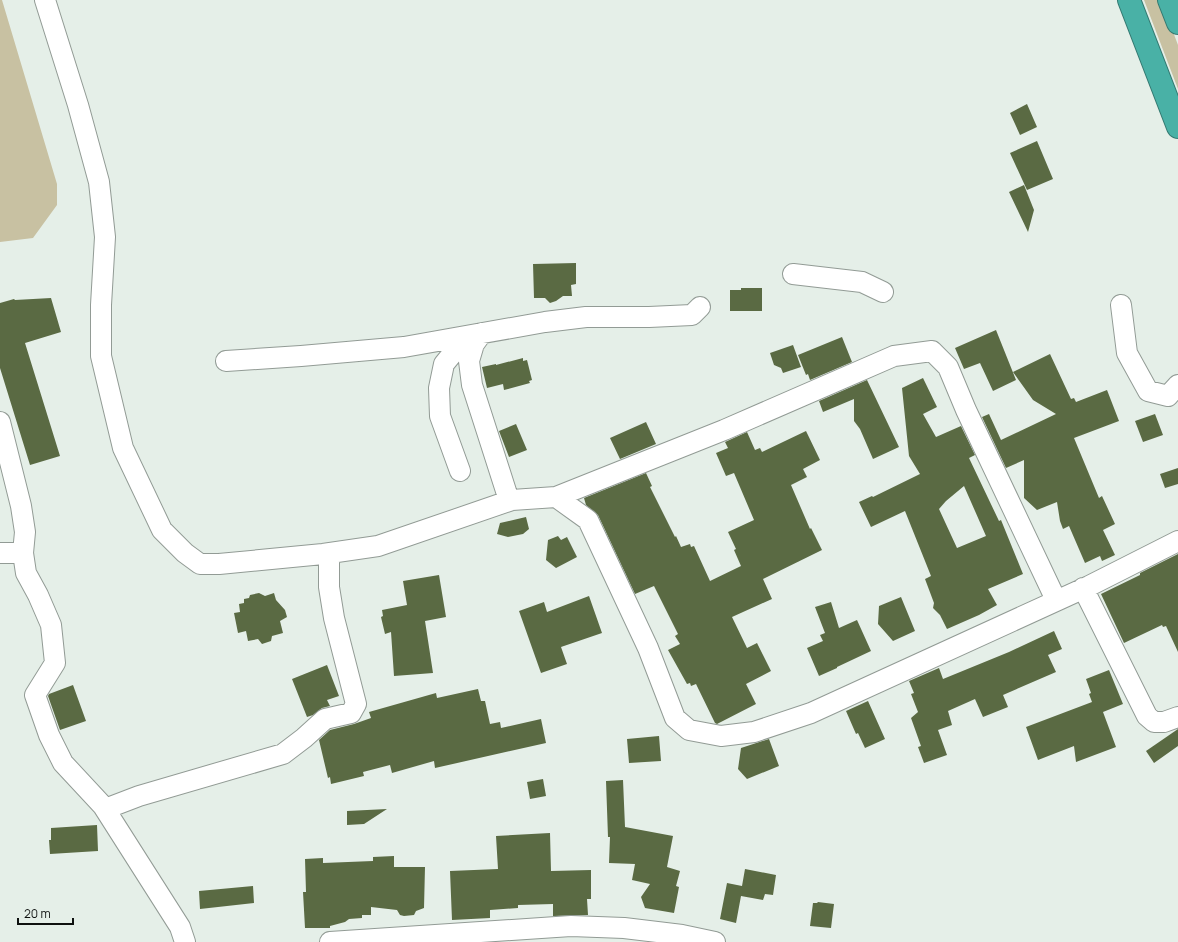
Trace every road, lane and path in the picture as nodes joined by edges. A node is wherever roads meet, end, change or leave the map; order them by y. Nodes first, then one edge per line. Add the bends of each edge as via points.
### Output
1 (46, 0) edge
2 (1129, 0) edge
3 (1169, 0) edge
4 (1178, 23) edge
5 (1178, 127) edge
6 (793, 274) dead end
7 (883, 292) dead end
8 (1121, 304) dead end
9 (700, 307) dead end
10 (482, 333) junction
11 (226, 361) dead end
12 (1178, 385) edge
13 (0, 422) edge
14 (460, 471) dead end
15 (506, 491) dead end
16 (556, 497) junction
17 (1178, 541) edge
18 (0, 553) edge
19 (24, 553) junction
20 (329, 553) junction
21 (1083, 588) junction
22 (1056, 600) junction
23 (1178, 717) edge
24 (105, 810) junction
25 (185, 942) edge
26 (330, 942) edge
27 (715, 942) edge

1 - 20 street via 99,182 105,237 100,305 101,356 123,448 162,530 200,564
2 - 5 highway
3 - 4 highway
6 - 7 street via 862,282
8 - 12 street via 1128,353 1148,391 1168,396
9 - 10 street via 692,315 649,318 586,316
10 - 11 street via 404,347
10 - 14 street via 458,349 444,364 439,388 440,416
10 - 15 street via 474,344 469,361 472,386
13 - 19 street via 21,506 25,532
16 - 20 street via 512,500 378,546
16 - 22 street via 588,520 648,648 675,718 689,730 721,736 754,732 811,713
16 - 22 street via 724,430 894,356 932,351 948,367
17 - 21 street
18 - 19 street
19 - 24 street via 26,573 51,626 55,663 36,694 49,735 63,764
20 - 24 street via 329,587 334,618 356,704 351,713 325,719 283,754 139,796
21 - 22 street
21 - 23 street via 1147,716 1154,722 1164,722
24 - 25 street via 180,927
26 - 27 street via 571,926 624,928

